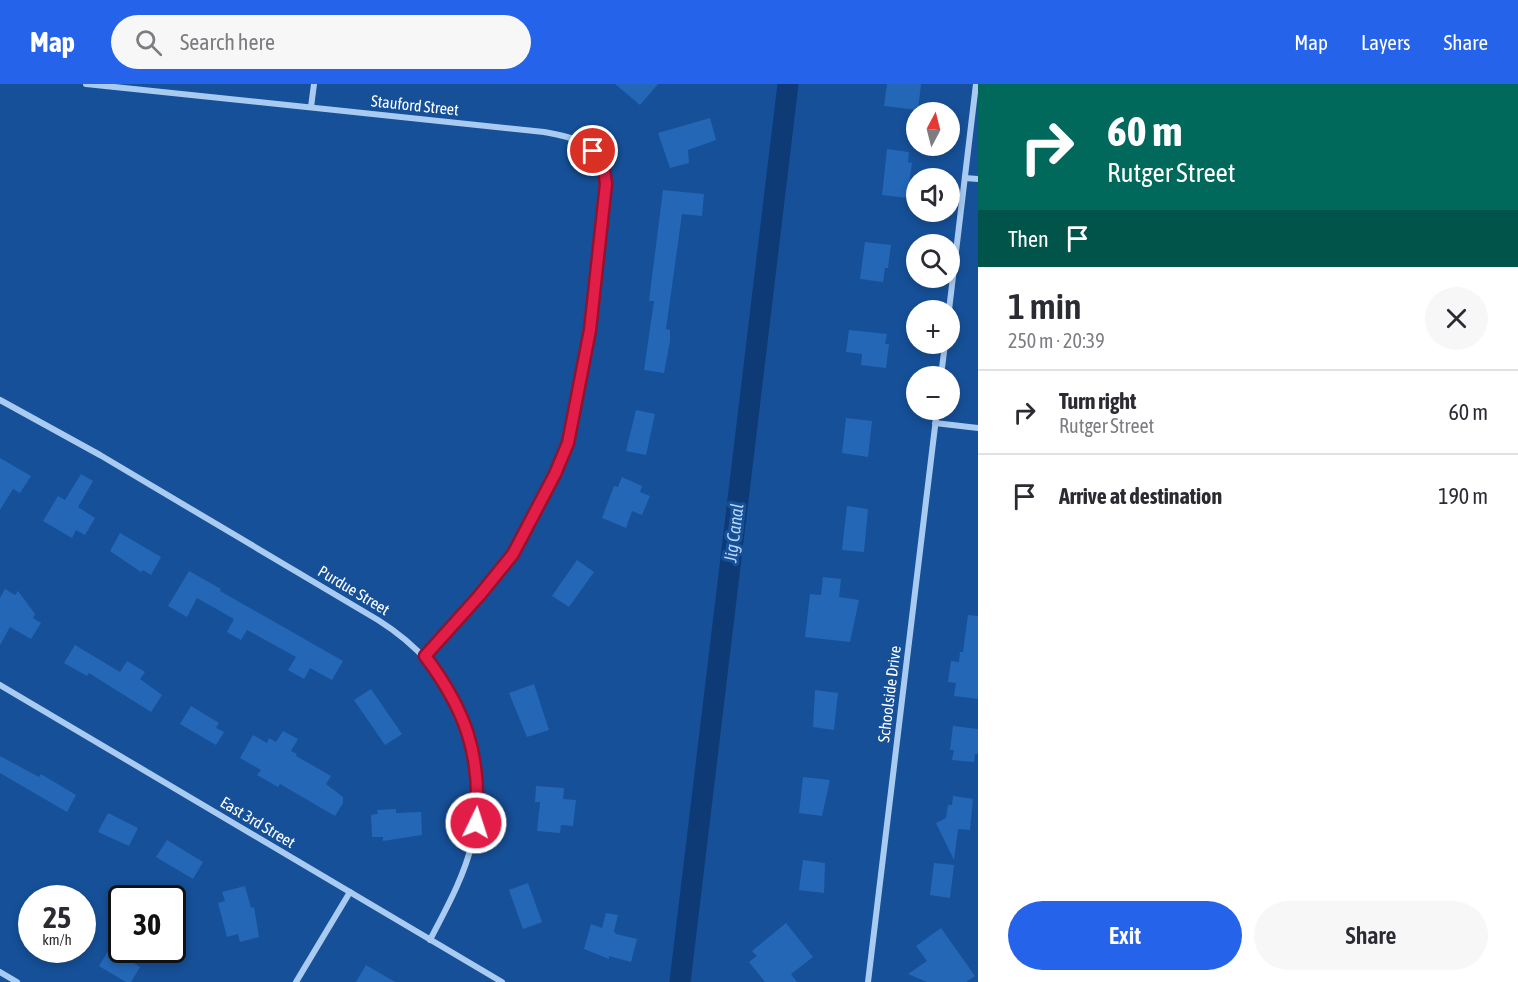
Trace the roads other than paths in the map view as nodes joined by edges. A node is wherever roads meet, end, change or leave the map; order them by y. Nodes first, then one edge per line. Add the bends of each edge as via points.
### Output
1 (86, 84) edge
2 (314, 84) edge
3 (976, 84) edge
4 (311, 107) junction
5 (965, 178) junction
6 (978, 179) edge
7 (950, 300) edge
8 (0, 400) edge
9 (935, 420) edge
10 (935, 423) junction
11 (978, 428) edge
12 (425, 656) junction
13 (0, 685) edge
14 (350, 892) junction
15 (430, 940) junction
16 (0, 972) edge
17 (16, 982) edge
18 (296, 982) edge
19 (502, 982) edge
20 (868, 982) edge

1 - 4 street, Stauford Street
2 - 4 street
3 - 5 street
4 - 12 street, Stauford Street via 555,134 588,145 603,162 606,184 590,330 568,443 513,554
5 - 6 street
5 - 7 street
8 - 12 street, Purdue Street via 378,620
9 - 10 street, Schoolside Drive
10 - 11 street
10 - 20 street, Schoolside Drive
12 - 15 street, Purdue Street via 444,681 467,726 478,798 471,846
13 - 14 street, East 3rd Street
14 - 15 street, East 3rd Street
14 - 18 street
15 - 19 street, East 3rd Street
16 - 17 street

